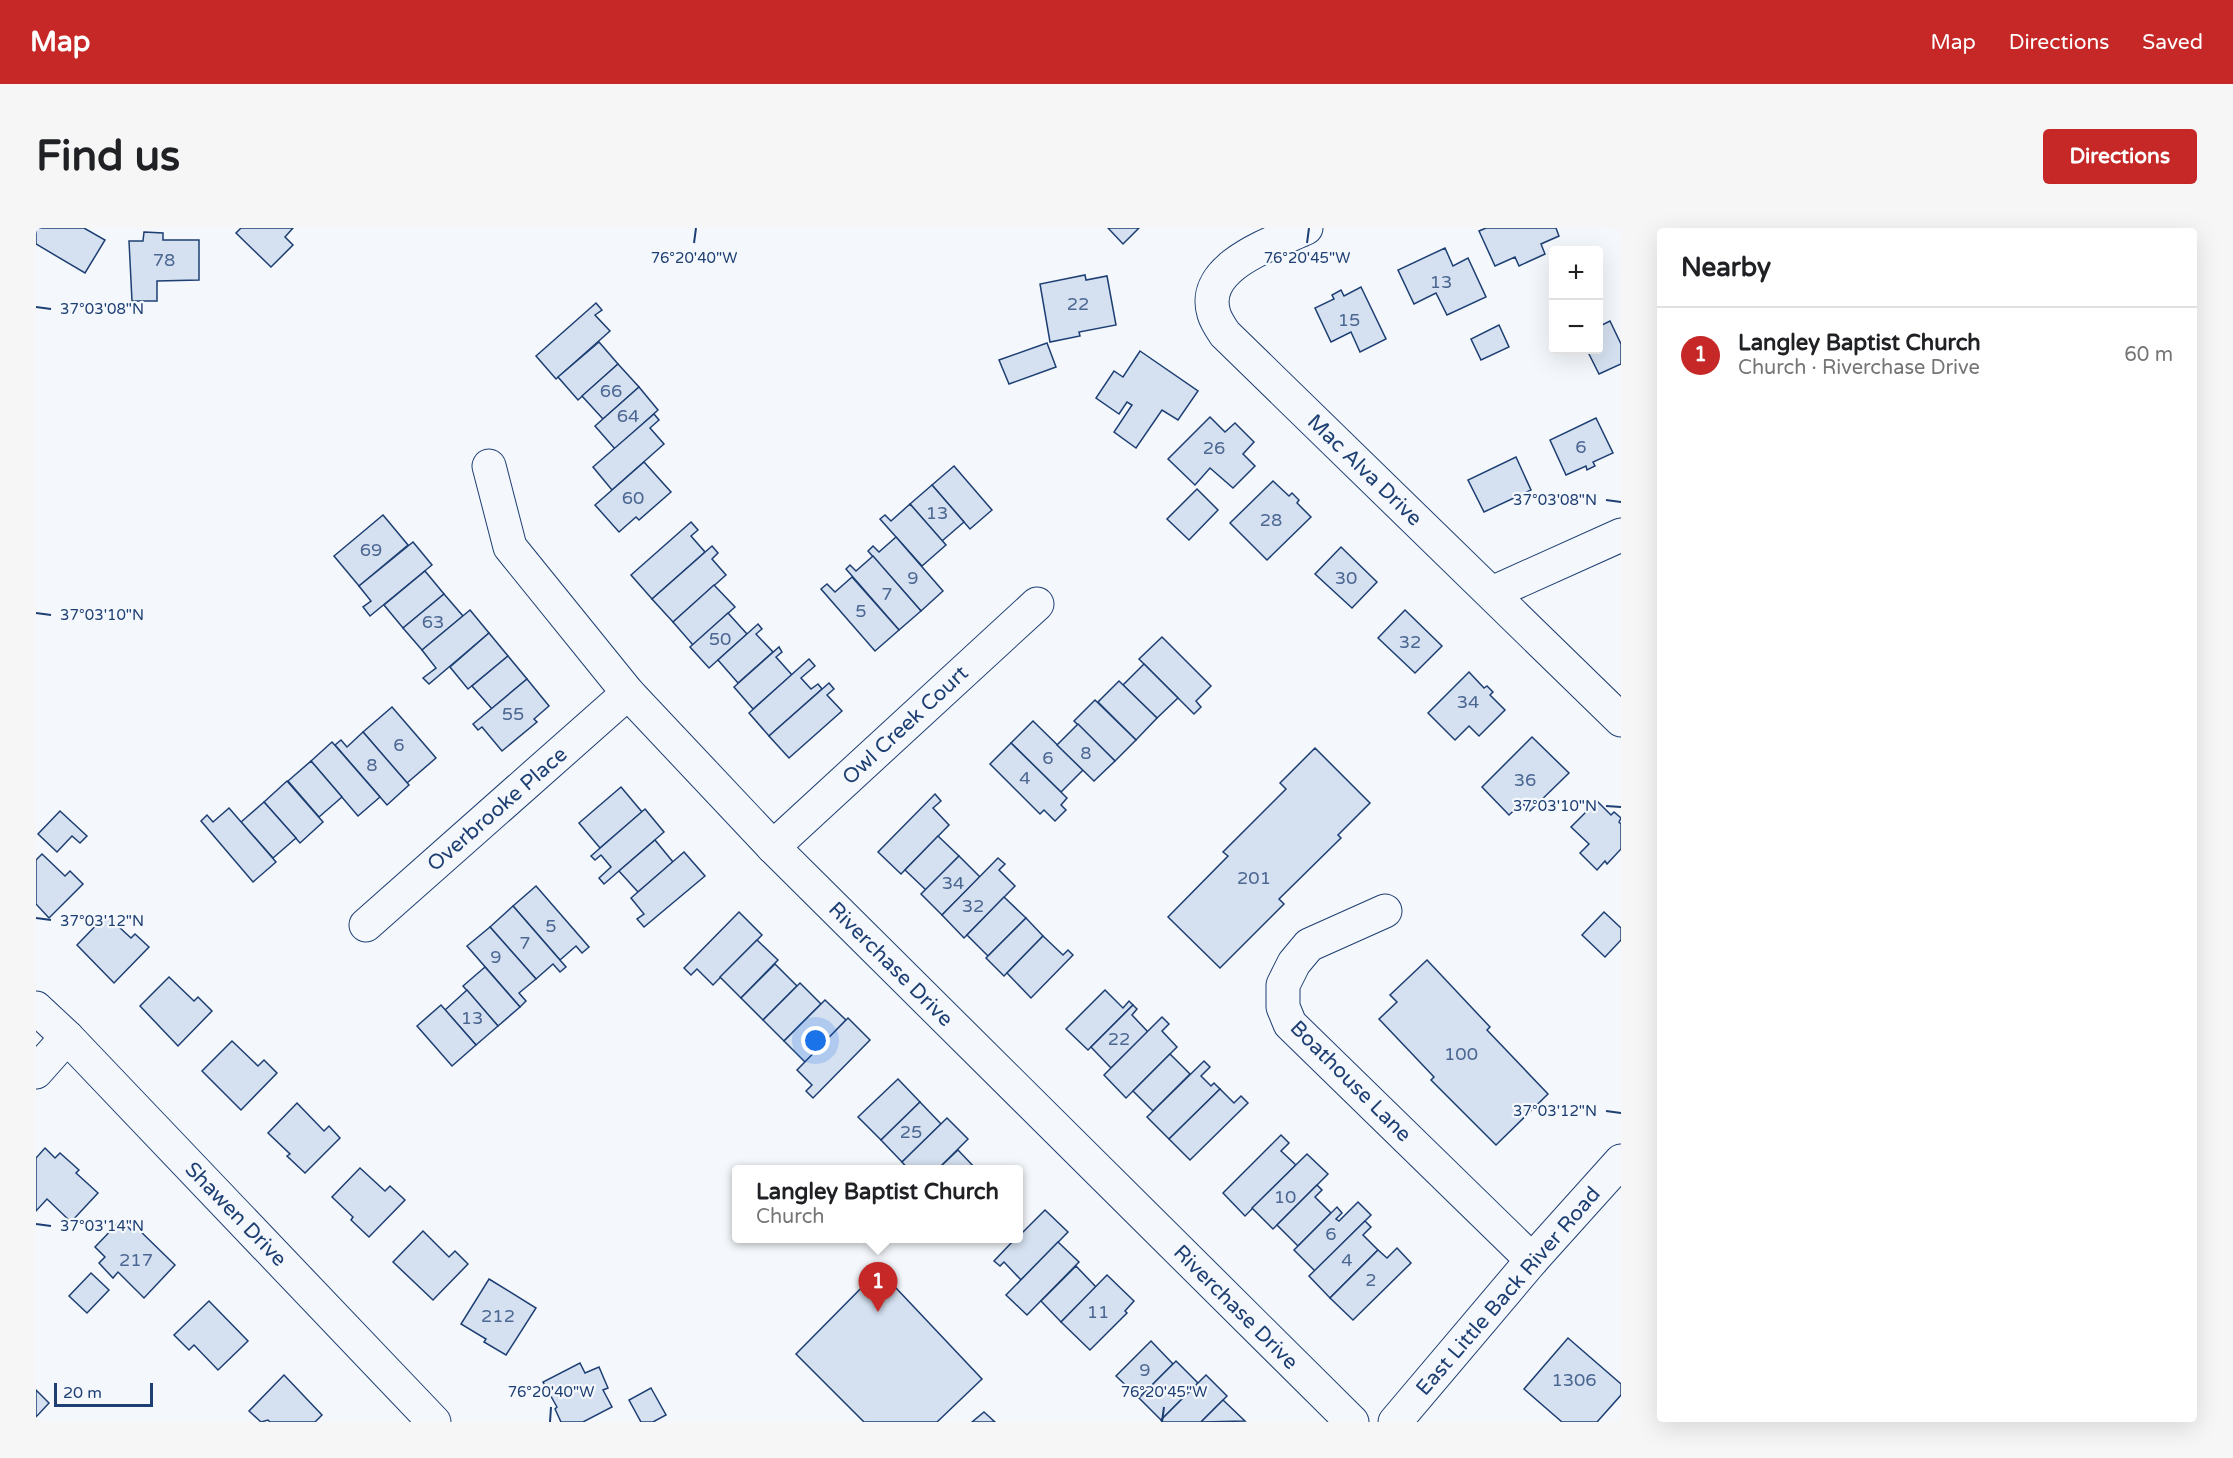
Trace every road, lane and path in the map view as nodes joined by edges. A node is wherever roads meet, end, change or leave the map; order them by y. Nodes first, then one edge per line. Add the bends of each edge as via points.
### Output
1 (1306, 228) edge
2 (489, 466) dead end
3 (1621, 535) edge
4 (1492, 593) junction
5 (1036, 604) dead end
6 (628, 693) junction
7 (1621, 720) edge
8 (773, 847) junction
9 (1385, 911) dead end
10 (366, 925) dead end
11 (36, 1008) edge
12 (67, 1037) junction
13 (36, 1072) edge
14 (1621, 1161) edge
15 (1532, 1260) junction
16 (434, 1422) edge
17 (1352, 1422) edge
18 (1395, 1422) edge

1 - 4 street, Mac Alva Drive via 1240,259 1221,276 1212,294 1214,314 1225,334
2 - 6 street, Riverchase Drive via 510,547
3 - 4 street
4 - 7 street, Mac Alva Drive
5 - 8 street, Owl Creek Court
6 - 8 street, Riverchase Drive
6 - 10 street, Overbrooke Place
8 - 17 street, Riverchase Drive
9 - 15 street, Boathouse Lane via 1309,945 1283,985 1283,1007 1290,1024
11 - 12 street, Shawen Drive
12 - 13 street
12 - 16 street, Shawen Drive
14 - 15 street, East Little Back River Road
15 - 18 street, East Little Back River Road

